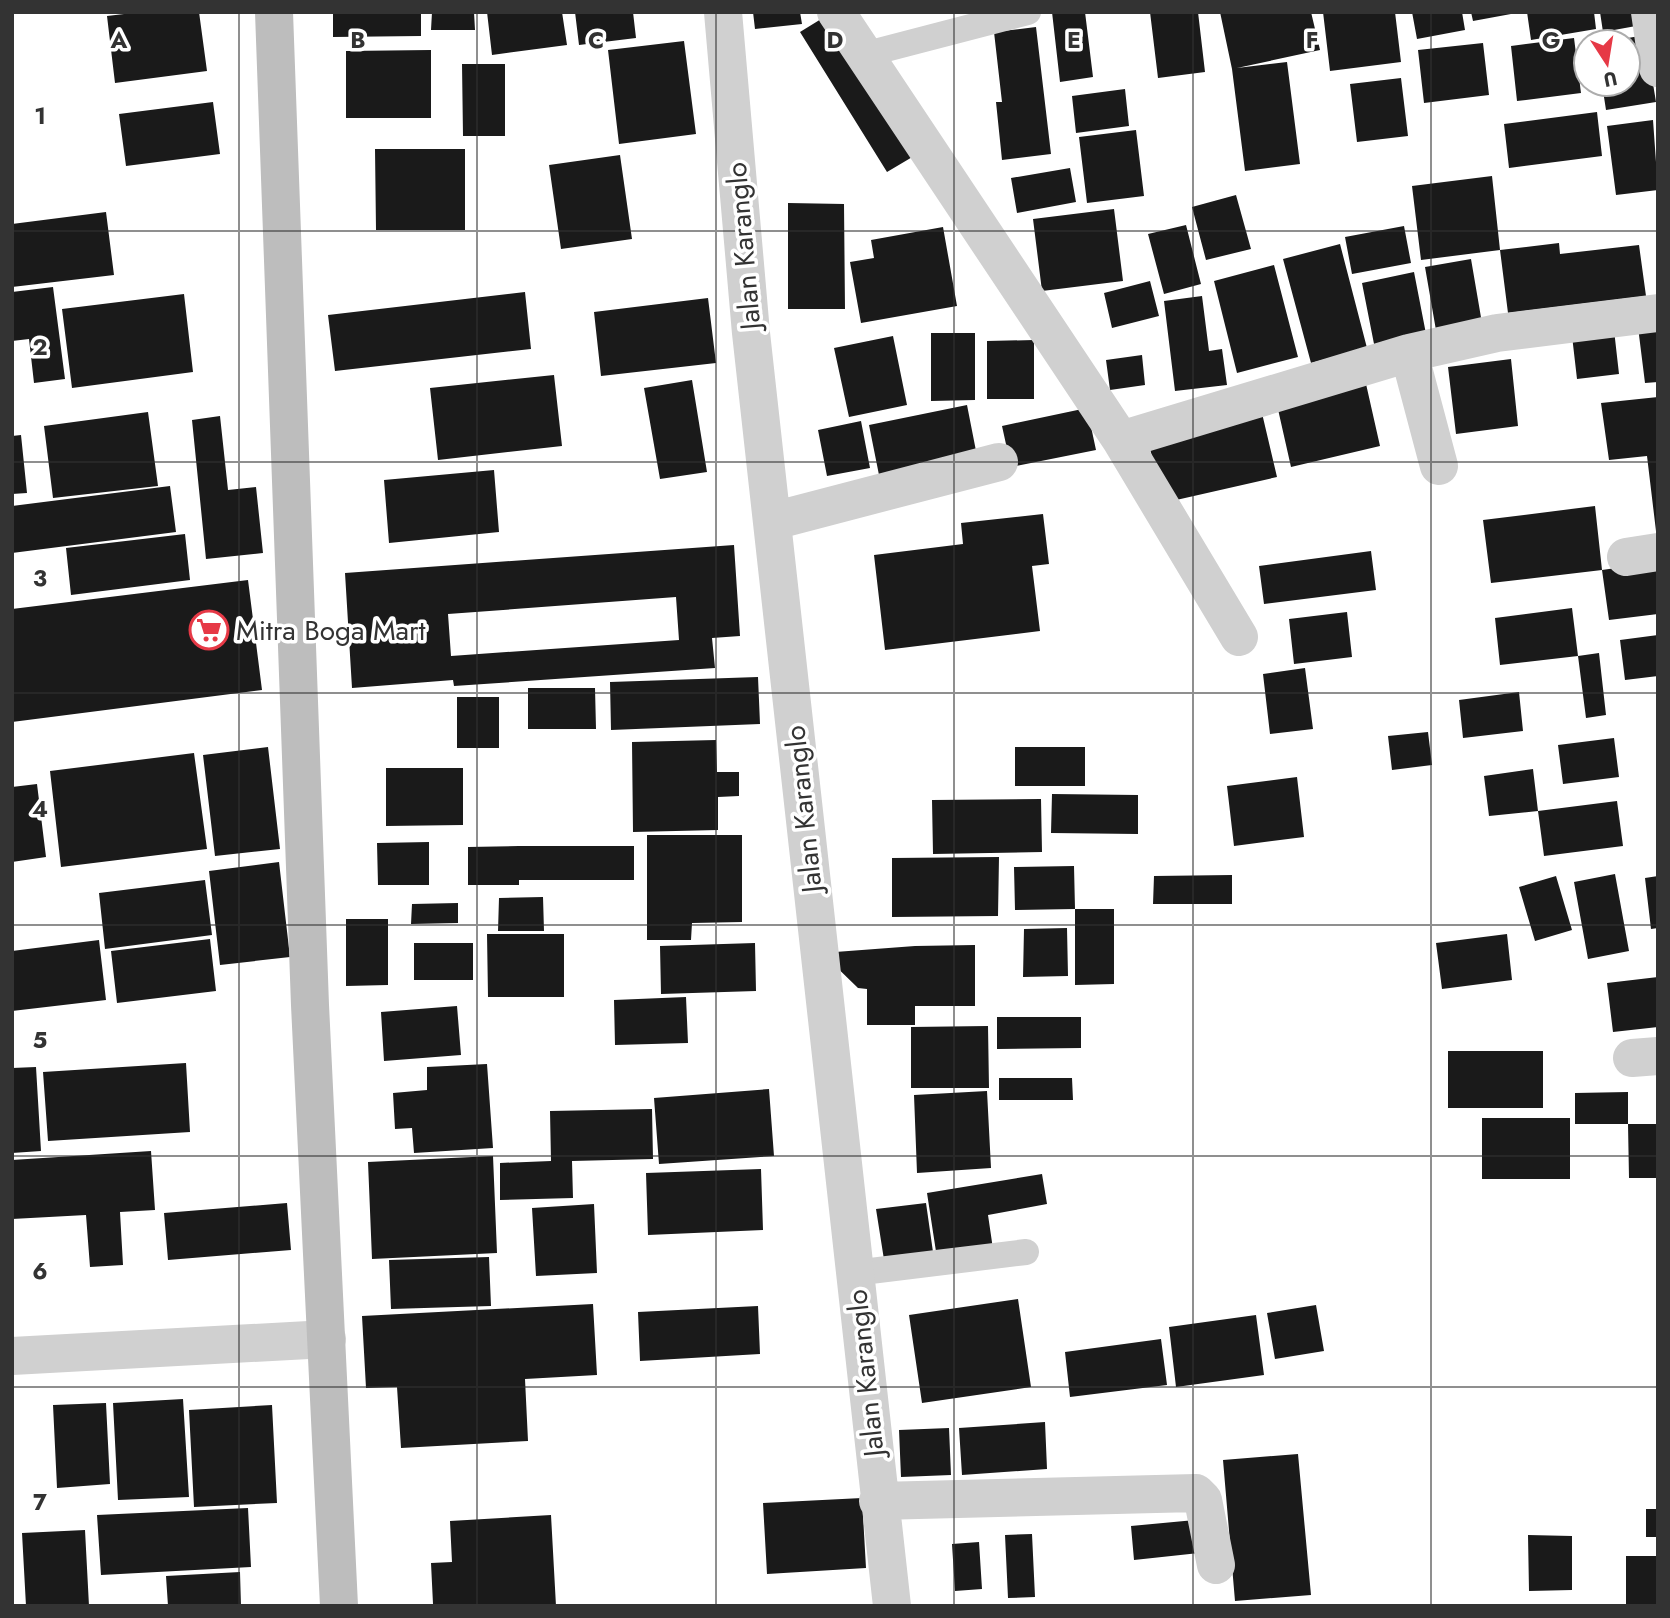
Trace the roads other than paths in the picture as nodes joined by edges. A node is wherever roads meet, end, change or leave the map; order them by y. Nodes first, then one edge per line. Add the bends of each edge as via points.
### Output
1 (274, 12) edge
2 (723, 12) edge
3 (836, 12) edge
4 (1028, 12) edge
5 (1650, 12) edge
6 (863, 55) junction
7 (1658, 68) edge
8 (1658, 313) edge
9 (1409, 353) junction
10 (1121, 440) junction
11 (999, 462) dead end
12 (1439, 466) dead end
13 (773, 521) junction
14 (1239, 637) dead end
15 (1026, 1252) dead end
16 (854, 1273) junction
17 (327, 1339) junction
18 (12, 1356) edge
19 (878, 1501) junction
20 (1216, 1565) dead end
21 (339, 1606) edge
22 (892, 1606) edge

1 - 17 street
2 - 13 street, Jalan Karanglo via 751,333
3 - 6 street
4 - 6 lane
5 - 7 street
6 - 10 street
8 - 9 street via 1497,333
9 - 10 street
9 - 12 street
10 - 14 street
11 - 13 street
13 - 16 street, Jalan Karanglo
15 - 16 lane
16 - 19 street, Jalan Karanglo
17 - 18 street
17 - 21 street
19 - 20 street via 1196,1493 1203,1500
19 - 22 street, Jalan Karanglo

